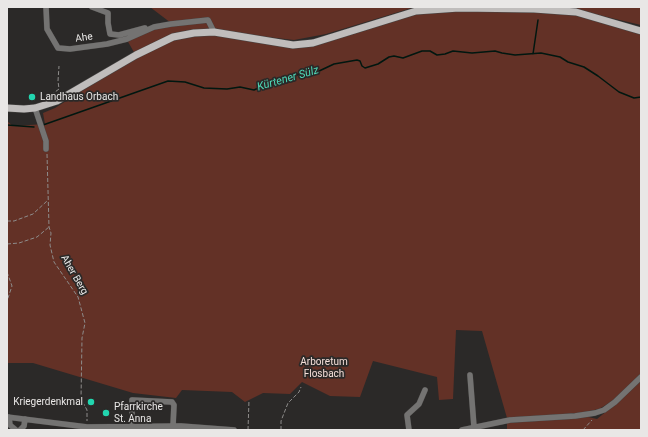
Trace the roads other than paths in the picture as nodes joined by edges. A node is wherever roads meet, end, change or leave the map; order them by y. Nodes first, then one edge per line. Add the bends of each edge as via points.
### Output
1 (46, 7) edge
2 (92, 7) edge
3 (534, 8) edge
4 (154, 27) junction
5 (641, 31) edge
6 (214, 32) junction
7 (7, 108) edge
8 (35, 108) junction
9 (46, 149) road end
10 (470, 375) dead end
11 (641, 377) edge
12 (425, 390) dead end
13 (8, 417) edge
14 (25, 419) junction
15 (173, 426) junction
16 (132, 427) junction
17 (474, 427) junction
18 (88, 429) edge
19 (16, 430) edge
20 (20, 430) edge
21 (234, 430) edge
22 (409, 430) edge
23 (462, 430) edge

1 - 4 street, Ahe via 46,29 58,48 89,47 127,39
2 - 4 street, Ahe via 108,13 110,34
3 - 5 main road via 576,12
3 - 6 main road via 416,11 313,42 293,45
4 - 6 street, Ahe via 208,20
6 - 8 main road via 173,37 54,102
7 - 8 main road
8 - 9 street via 46,141
10 - 17 street
11 - 17 street via 615,402 599,412 505,421
12 - 22 street via 419,404 407,415
13 - 14 street
13 - 19 street via 10,425
14 - 18 street
14 - 20 street
15 - 16 street
15 - 16 street via 172,402 132,400
15 - 21 street
16 - 18 street
17 - 23 street

